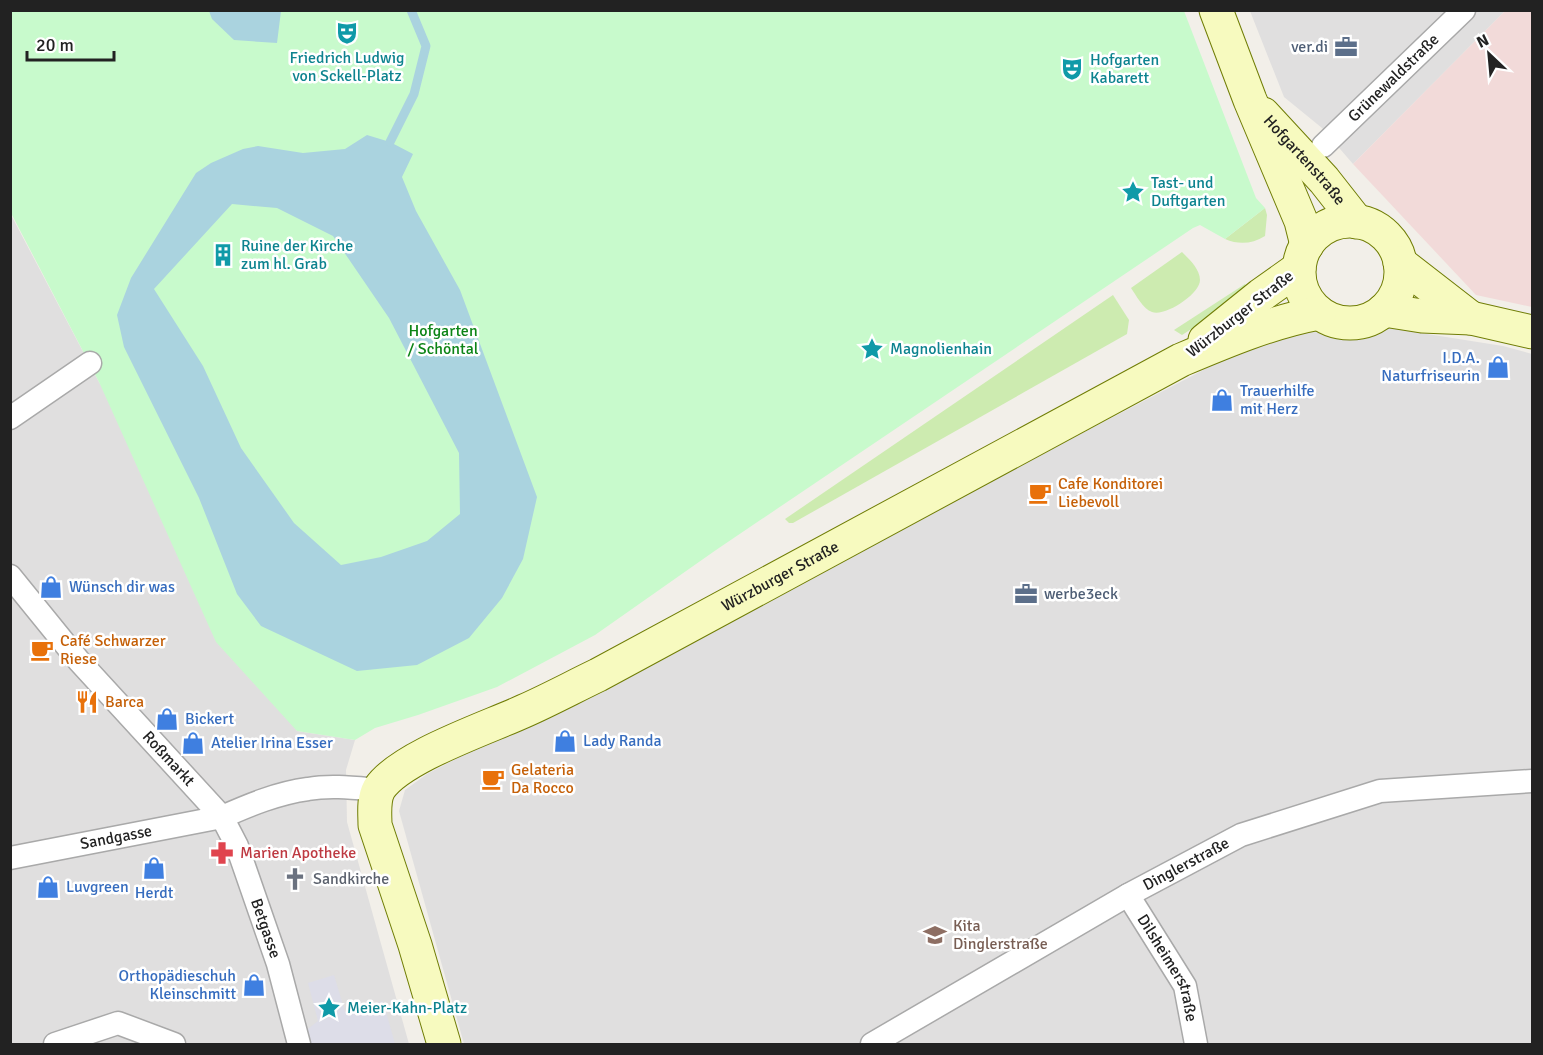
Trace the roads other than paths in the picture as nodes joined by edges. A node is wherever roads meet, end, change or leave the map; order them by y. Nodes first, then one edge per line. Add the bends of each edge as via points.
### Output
1 (1216, 10) edge
2 (1464, 10) edge
3 (1250, 100) junction
4 (1323, 146) dead end
5 (1357, 222) junction
6 (1303, 257) junction
7 (1400, 263) junction
8 (1384, 310) junction
9 (1319, 313) junction
10 (1471, 318) junction
11 (1533, 332) edge
12 (1181, 360) junction
13 (90, 363) dead end
14 (10, 418) edge
15 (10, 576) edge
16 (1533, 781) edge
17 (379, 790) junction
18 (222, 817) junction
19 (10, 858) edge
20 (1128, 895) junction
21 (55, 1044) edge
22 (174, 1044) edge
23 (299, 1044) edge
24 (444, 1044) edge
25 (872, 1044) edge
26 (1196, 1044) edge

1 - 3 street, Hofgartenstraße
2 - 4 street, Grünewaldstraße
3 - 5 street, Hofgartenstraße
3 - 6 street, Hofgartenstraße via 1302,221
5 - 6 street via 1329,226 1317,234
5 - 7 street via 1383,234 1393,244
6 - 9 street via 1301,285 1307,301
6 - 12 street, Würzburger Straße
7 - 8 street via 1399,289
7 - 10 street
8 - 9 street via 1359,323 1331,320
8 - 10 street
9 - 12 street, Würzburger Straße via 1242,334
10 - 11 street
12 - 17 street, Würzburger Straße via 598,675 416,758
13 - 14 street
15 - 18 street, Roßmarkt via 79,661
16 - 20 street, Dinglerstraße via 1380,791 1242,835
17 - 18 street via 306,789
17 - 24 street via 374,806 375,825
18 - 19 street, Sandgasse
18 - 23 street, Betgasse via 237,846 278,964
20 - 25 street, Dinglerstraße
20 - 26 street, Dilsheimerstraße via 1185,986
21 - 22 street via 118,1023

